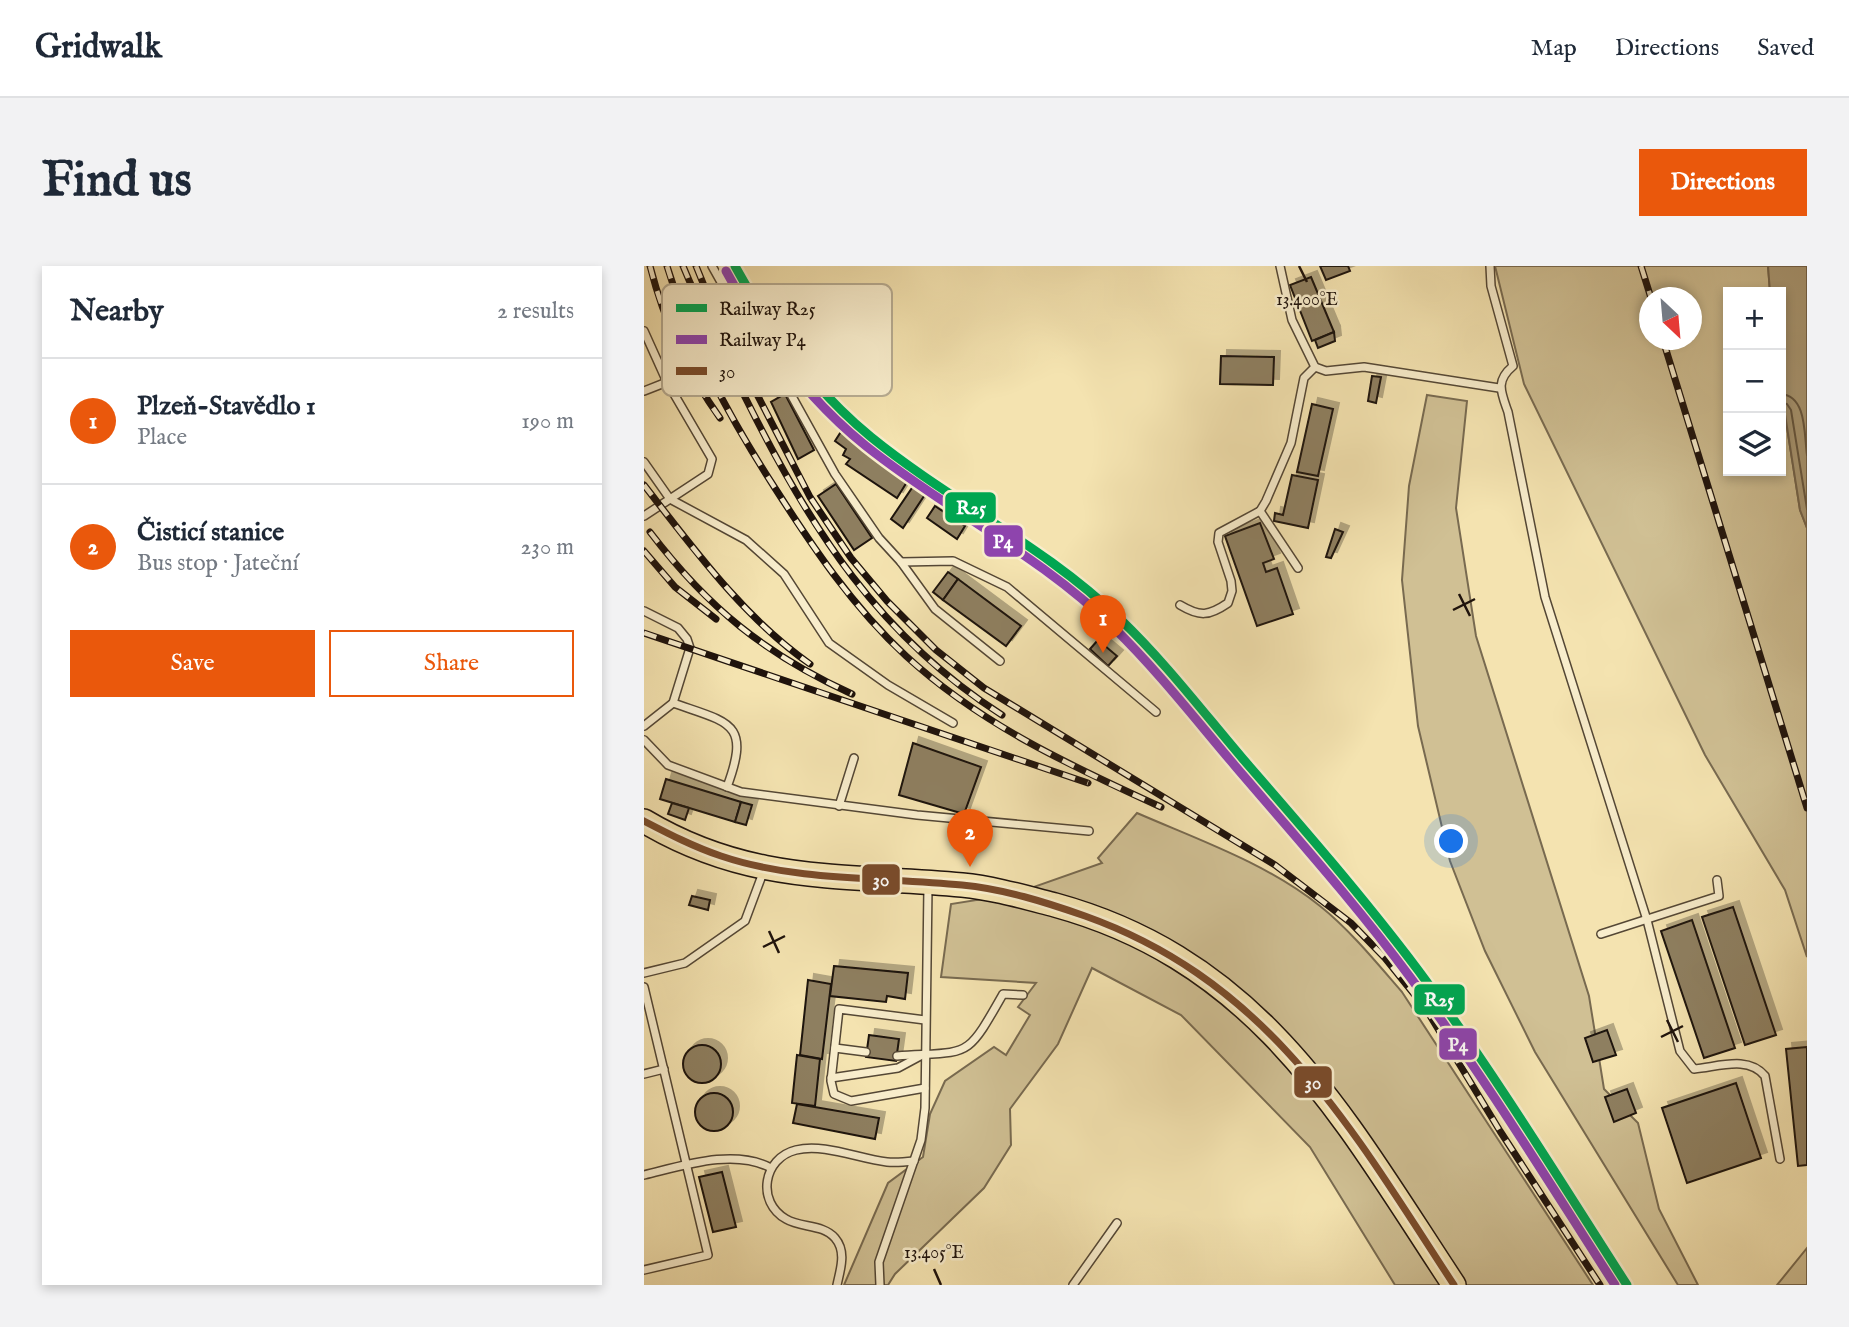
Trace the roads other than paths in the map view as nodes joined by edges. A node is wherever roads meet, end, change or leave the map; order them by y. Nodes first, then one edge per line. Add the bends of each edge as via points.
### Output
1 (712, 266) edge
2 (1280, 266) edge
3 (1490, 266) edge
4 (722, 284) edge
5 (644, 331) edge
6 (1315, 367) junction
7 (662, 371) edge
8 (662, 384) edge
9 (1499, 388) junction
10 (644, 391) edge
11 (675, 396) edge
12 (792, 396) edge
13 (644, 462) edge
14 (670, 499) junction
15 (1260, 511) junction
16 (644, 516) edge
17 (901, 562) junction
18 (1298, 568) dead end
19 (1180, 605) dead end
20 (644, 611) edge
21 (1000, 661) dead end
22 (673, 703) junction
23 (1156, 712) dead end
24 (953, 723) dead end
25 (644, 726) edge
26 (644, 740) edge
27 (854, 758) dead end
28 (727, 787) junction
29 (839, 806) junction
30 (644, 821) edge
31 (1089, 831) dead end
32 (764, 869) junction
33 (1717, 880) dead end
34 (928, 882) junction
35 (1647, 920) junction
36 (1601, 934) dead end
37 (644, 973) edge
38 (644, 987) edge
39 (1023, 996) dead end
40 (925, 1020) junction
41 (835, 1048) junction
42 (866, 1052) dead end
43 (925, 1054) junction
44 (897, 1055) dead end
45 (664, 1069) junction
46 (644, 1074) edge
47 (831, 1078) junction
48 (925, 1088) junction
49 (1780, 1159) dead end
50 (914, 1161) junction
51 (687, 1165) junction
52 (771, 1168) junction
53 (644, 1175) edge
54 (1117, 1223) dead end
55 (644, 1270) edge
56 (837, 1285) edge
57 (880, 1285) edge
58 (1073, 1285) edge
59 (1454, 1285) edge

1 - 4 lane
2 - 6 lane via 1292,320
3 - 9 lane via 1491,286 1513,366 1503,375
5 - 7 lane
6 - 9 lane via 1326,371 1364,367
6 - 15 lane via 1304,378 1291,443
8 - 10 lane
9 - 35 lane via 1508,412 1545,597
11 - 14 lane via 712,459 708,474
12 - 17 lane via 835,474
13 - 14 lane
14 - 16 lane
14 - 24 lane via 747,540 784,574 829,643
15 - 18 lane
15 - 19 lane via 1219,533 1232,591 1228,603 1205,615
17 - 21 lane via 935,609
17 - 23 lane via 953,561 1007,587
20 - 22 lane via 678,628 687,639 689,655
22 - 25 lane
22 - 28 lane via 730,727 738,740
26 - 28 lane via 668,765
27 - 29 lane
28 - 29 lane
29 - 31 lane
30 - 32 main road via 676,840
32 - 34 main road
32 - 37 lane via 745,921 685,963
33 - 35 lane via 1719,896
34 - 40 lane
34 - 59 main road via 1014,894 1094,917 1158,946 1215,982 1270,1029 1319,1084
35 - 36 lane
35 - 49 lane via 1679,1051 1694,1069 1743,1063 1758,1067 1765,1076
38 - 45 lane
39 - 43 lane via 1003,994 970,1047
40 - 41 lane via 839,1009
40 - 43 lane
41 - 42 lane
41 - 47 lane
43 - 44 lane
43 - 47 lane via 898,1068
43 - 48 lane
45 - 46 lane
45 - 51 lane
47 - 48 lane via 834,1094 845,1101
48 - 50 lane via 921,1140
50 - 52 lane via 888,1162 801,1148 778,1158
50 - 57 lane via 879,1262
51 - 52 lane via 740,1160
51 - 53 lane
51 - 55 lane via 708,1255
52 - 56 lane via 766,1192 778,1214 823,1229 840,1246
54 - 58 lane

